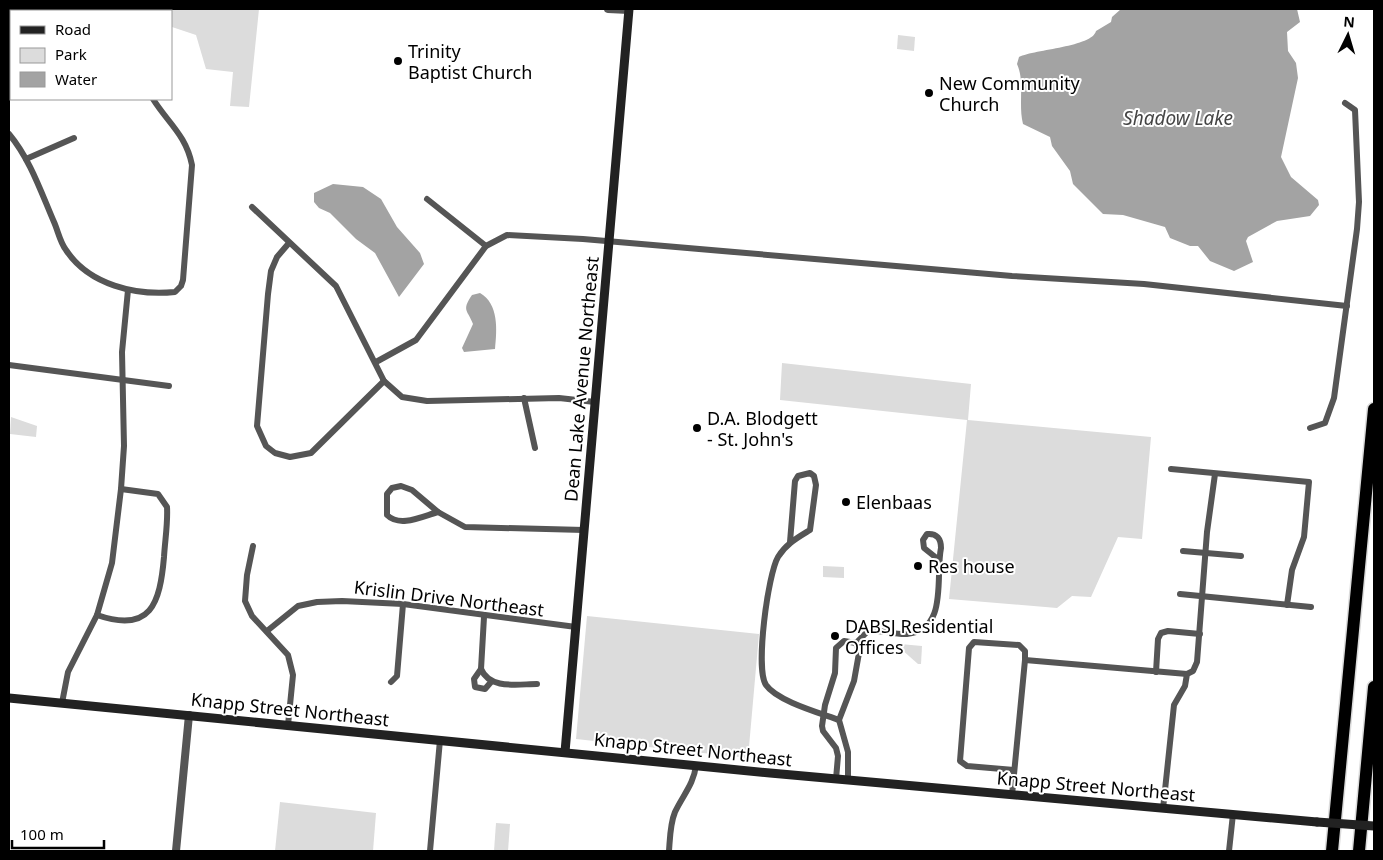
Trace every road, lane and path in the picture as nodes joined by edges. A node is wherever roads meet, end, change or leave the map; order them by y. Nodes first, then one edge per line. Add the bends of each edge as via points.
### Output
1 (608, 9) edge
2 (629, 10) edge
3 (154, 100) edge
4 (1345, 103) dead end
5 (9, 134) edge
6 (74, 138) dead end
7 (26, 159) junction
8 (427, 199) dead end
9 (252, 207) dead end
10 (609, 242) junction
11 (289, 243) junction
12 (486, 246) junction
13 (128, 290) junction
14 (1347, 306) junction
15 (376, 362) junction
16 (9, 365) edge
17 (123, 381) junction
18 (384, 381) junction
19 (169, 386) dead end
20 (524, 398) junction
21 (595, 402) junction
22 (1374, 409) edge
23 (1310, 428) dead end
24 (535, 448) dead end
25 (1172, 469) dead end
26 (1215, 474) junction
27 (121, 489) junction
28 (438, 512) junction
29 (584, 530) junction
30 (790, 542) junction
31 (253, 546) dead end
32 (1182, 551) dead end
33 (1207, 553) junction
34 (1241, 556) dead end
35 (939, 560) dead end
36 (1180, 594) dead end
37 (1204, 597) junction
38 (403, 604) junction
39 (1287, 605) junction
40 (1311, 607) dead end
41 (97, 615) junction
42 (484, 616) junction
43 (576, 628) junction
44 (267, 631) junction
45 (1200, 634) junction
46 (856, 643) junction
47 (1025, 660) junction
48 (480, 669) junction
49 (1156, 672) junction
50 (1187, 674) junction
51 (391, 682) dead end
52 (491, 682) junction
53 (537, 684) dead end
54 (1374, 687) edge
55 (9, 698) edge
56 (62, 703) junction
57 (824, 714) junction
58 (189, 715) junction
59 (838, 720) junction
60 (288, 725) junction
61 (440, 740) junction
62 (565, 752) junction
63 (696, 765) junction
64 (1014, 770) junction
65 (836, 779) junction
66 (848, 780) junction
67 (1012, 795) junction
68 (1163, 809) junction
69 (1233, 814) junction
70 (1374, 826) edge
71 (176, 851) edge
72 (430, 851) edge
73 (669, 851) edge
74 (1229, 851) edge
75 (1332, 851) edge
76 (1359, 851) edge

1 - 2 street
2 - 10 main road, Dean Lake Avenue Northeast
3 - 13 street via 179,132 192,164 181,286 175,292
4 - 14 street via 1355,110 1359,202
5 - 7 street
6 - 7 street
7 - 13 street via 65,249 79,266 95,277
8 - 12 street
9 - 11 street
10 - 12 street via 507,235
10 - 14 street via 1144,284
10 - 21 main road, Dean Lake Avenue Northeast
11 - 15 street via 336,286
11 - 18 street via 277,257 271,271 257,426 266,446 275,453 290,457 311,453
12 - 15 street via 421,334 407,346
13 - 17 street via 122,352
14 - 23 street via 1330,414 1324,424
15 - 18 street
16 - 17 street
17 - 19 street
17 - 27 street
18 - 20 street via 410,400
20 - 21 street
20 - 24 street
21 - 29 main road, Dean Lake Avenue Northeast
22 - 75 highway
25 - 26 street
26 - 33 street
26 - 39 street via 1309,482 1304,537 1292,570
27 - 41 street via 112,563
27 - 41 street via 158,494 167,507 160,594 148,612 139,618 112,620
28 - 28 street via 404,521 391,519 387,515 386,494 400,486 412,490
28 - 29 street via 465,528
29 - 43 main road, Dean Lake Avenue Northeast
30 - 30 street via 810,530 816,485 814,476 810,474 798,476 795,481
30 - 57 street via 777,559 762,643 761,672 767,686 776,695
31 - 44 street via 245,601 252,616
32 - 33 street
33 - 34 street
33 - 37 street
35 - 46 street via 936,610 926,626 909,634 868,632
36 - 37 street
37 - 39 street
37 - 45 street
38 - 42 street, Krislin Drive Northeast
38 - 44 street, Krislin Drive Northeast via 306,603 288,612
38 - 51 street via 397,676
39 - 40 street
41 - 56 street via 68,672
42 - 43 street, Krislin Drive Northeast
42 - 48 street
43 - 62 main road, Dean Lake Avenue Northeast
44 - 60 street via 288,655 293,675
45 - 49 street via 1161,633
45 - 50 street via 1197,665
46 - 57 street via 844,641 836,648 835,673
46 - 59 street via 859,653 854,681
47 - 49 street
47 - 64 street
47 - 64 street via 1025,651 1019,645 978,641 970,646 960,762 967,766
48 - 52 street
48 - 52 street via 474,679 476,688 485,688
49 - 50 street
50 - 68 street via 1185,686 1174,706
52 - 53 street
54 - 76 highway
55 - 56 main road, Knapp Street Northeast
56 - 58 main road, Knapp Street Northeast
57 - 59 street
57 - 65 street via 822,729 838,756
58 - 60 main road, Knapp Street Northeast
58 - 71 street
59 - 66 street via 848,752
60 - 61 main road, Knapp Street Northeast
61 - 62 main road, Knapp Street Northeast
61 - 72 street
62 - 63 main road, Knapp Street Northeast
63 - 65 main road, Knapp Street Northeast
63 - 73 street via 692,784 675,812
64 - 67 street
65 - 66 main road, Knapp Street Northeast
66 - 67 main road, Knapp Street Northeast
67 - 68 main road, Knapp Street Northeast
68 - 69 main road, Knapp Street Northeast
69 - 70 main road, Knapp Street Northeast, bridge
69 - 74 street

